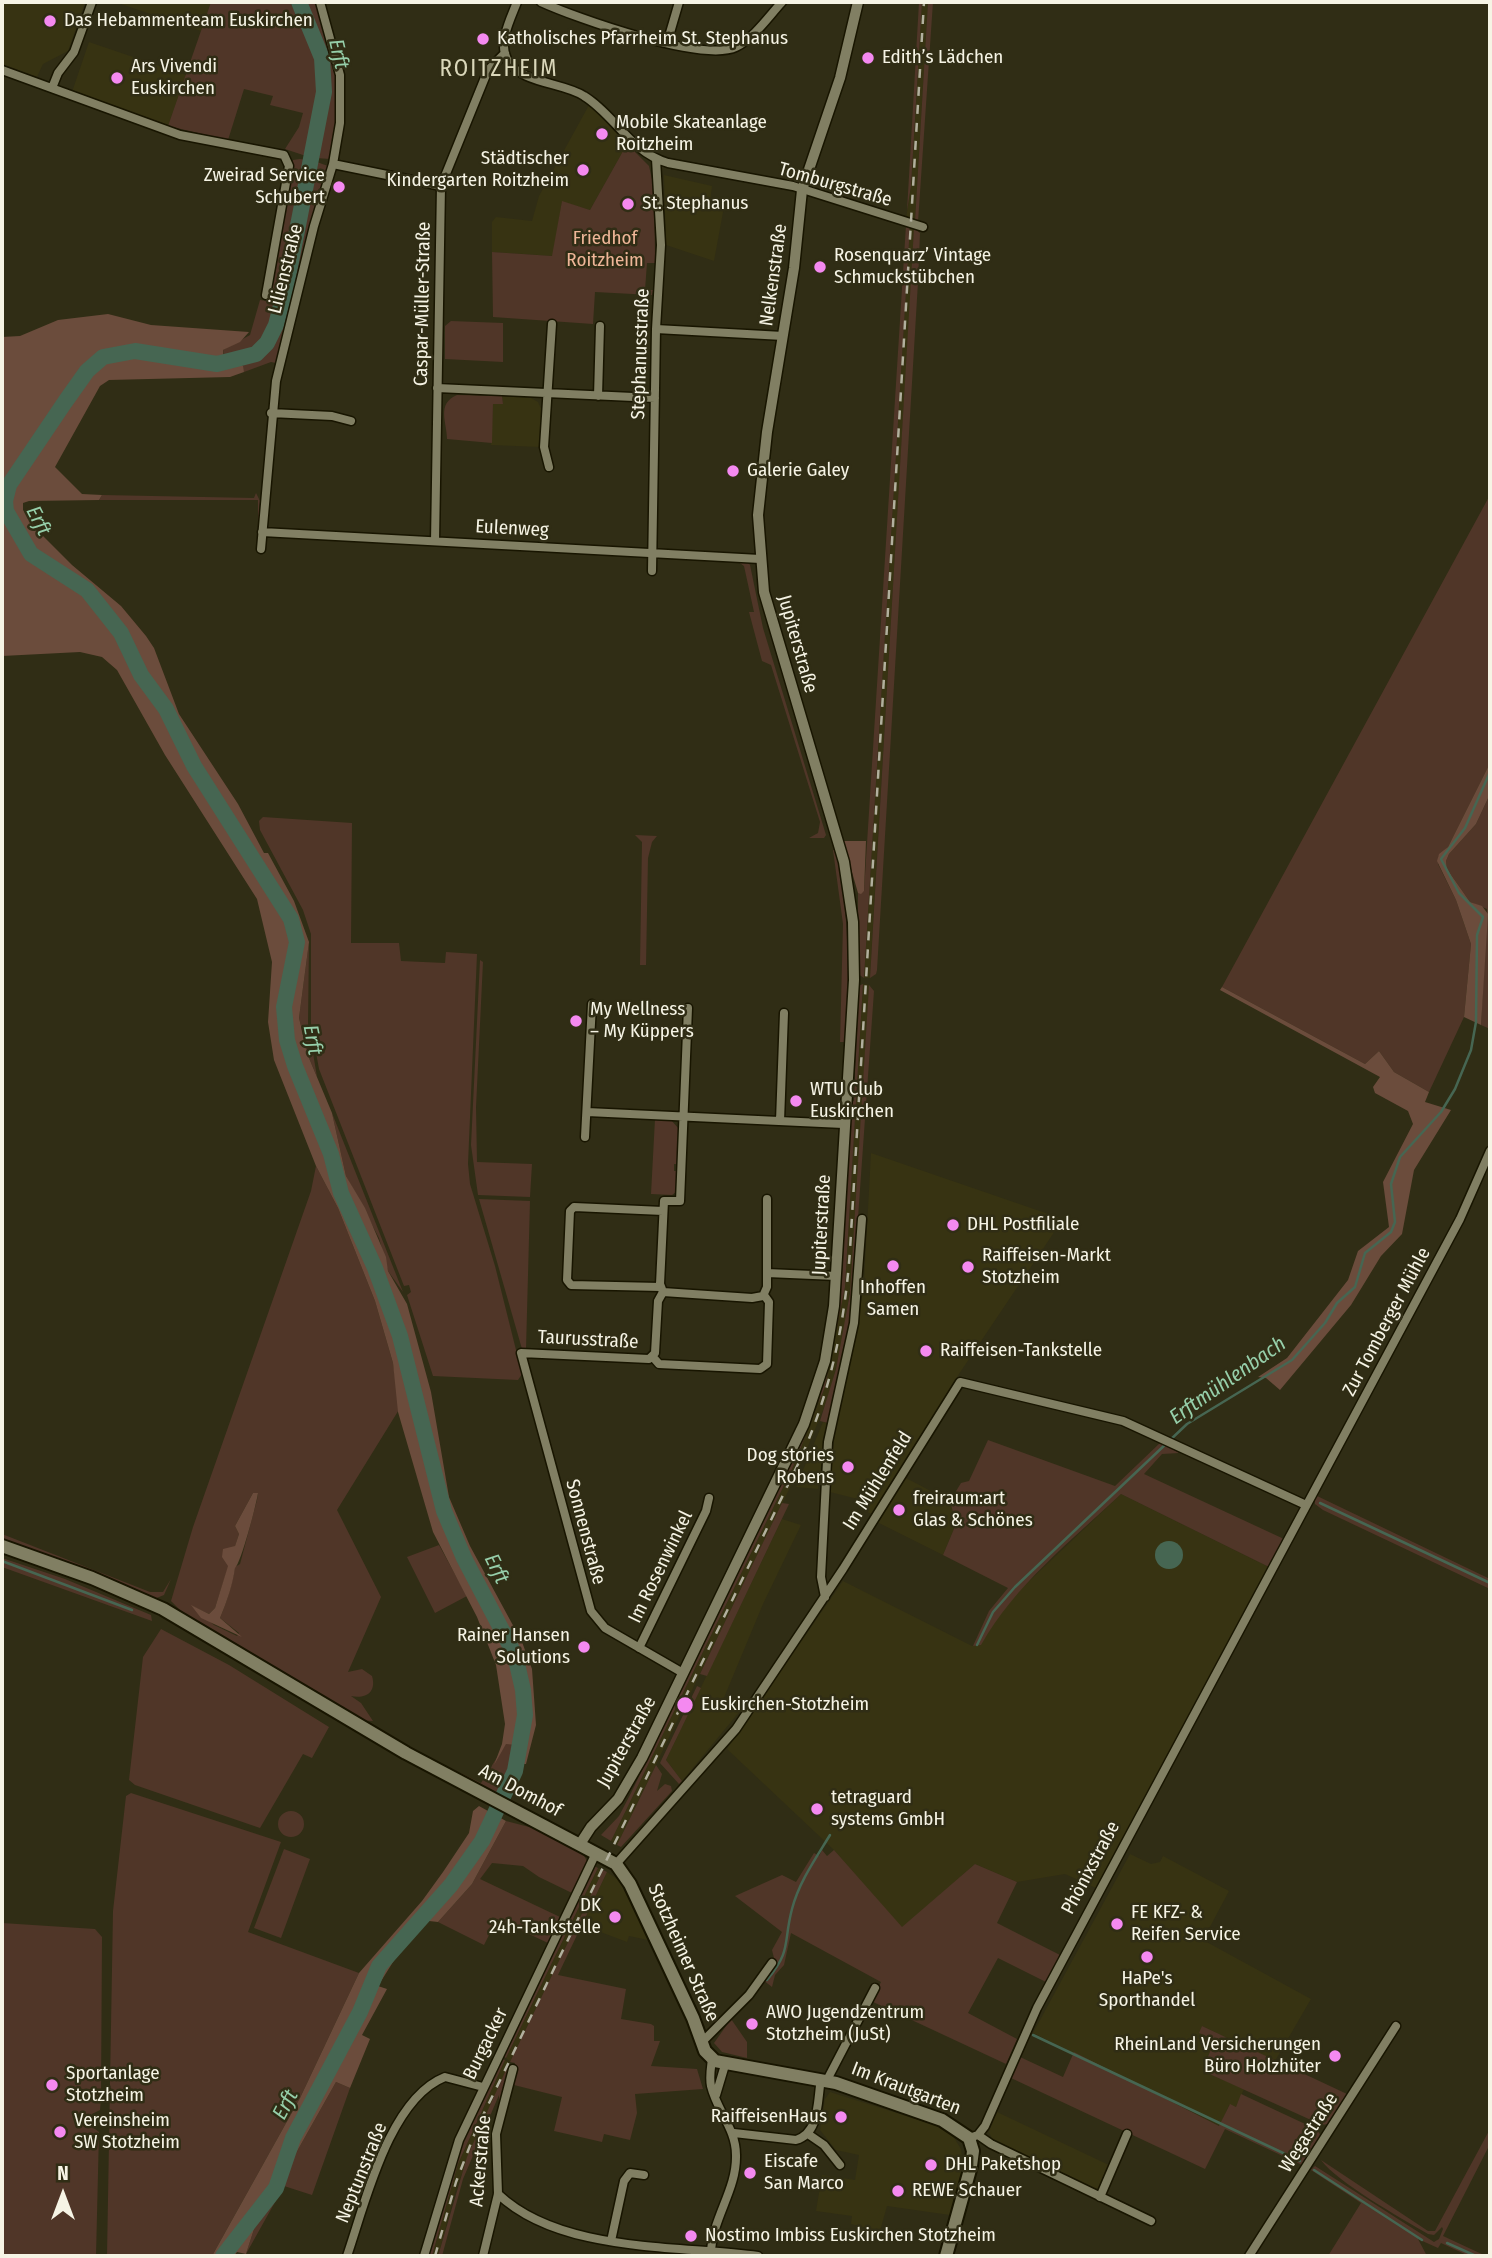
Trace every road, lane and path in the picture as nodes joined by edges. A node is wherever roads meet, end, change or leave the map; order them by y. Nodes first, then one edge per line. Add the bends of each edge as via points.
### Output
1 (92, 2) edge
2 (320, 2) edge
3 (517, 2) edge
4 (541, 2) edge
5 (679, 2) edge
6 (782, 2) edge
7 (858, 2) edge
8 (667, 43) junction
9 (505, 53) junction
10 (2, 70) edge
11 (52, 88) junction
12 (656, 159) junction
13 (333, 164) junction
14 (441, 186) junction
15 (802, 190) junction
16 (923, 227) dead end
17 (266, 295) dead end
18 (552, 324) dead end
19 (600, 326) dead end
20 (656, 329) junction
21 (783, 336) junction
22 (437, 388) junction
23 (547, 393) junction
24 (598, 396) junction
25 (655, 398) junction
26 (271, 413) junction
27 (351, 421) dead end
28 (549, 467) dead end
29 (262, 532) junction
30 (435, 541) junction
31 (261, 549) dead end
32 (653, 552) junction
33 (760, 559) junction
34 (652, 571) dead end
35 (592, 1004) dead end
36 (688, 1008) dead end
37 (784, 1013) dead end
38 (587, 1112) junction
39 (683, 1117) junction
40 (780, 1121) junction
41 (843, 1124) junction
42 (585, 1137) dead end
43 (1490, 1151) edge
44 (767, 1199) dead end
45 (663, 1211) junction
46 (862, 1219) dead end
47 (767, 1273) junction
48 (836, 1276) junction
49 (662, 1290) junction
50 (764, 1295) junction
51 (521, 1353) joint
52 (652, 1356) junction
53 (709, 1498) dead end
54 (1306, 1505) junction
55 (2, 1546) edge
56 (825, 1597) junction
57 (639, 1648) junction
58 (683, 1673) junction
59 (580, 1844) junction
60 (596, 1853) junction
61 (616, 1864) junction
62 (772, 1963) dead end
63 (875, 1987) dead end
64 (1396, 2026) dead end
65 (701, 2043) junction
66 (718, 2062) junction
67 (513, 2069) dead end
68 (824, 2080) junction
69 (483, 2087) junction
70 (716, 2095) junction
71 (734, 2133) junction
72 (808, 2134) junction
73 (1127, 2134) dead end
74 (974, 2137) junction
75 (840, 2165) dead end
76 (644, 2175) dead end
77 (498, 2194) junction
78 (1100, 2197) junction
79 (1151, 2221) dead end
80 (611, 2241) junction
81 (711, 2254) edge
82 (346, 2256) edge
83 (424, 2256) edge
84 (483, 2256) edge
85 (758, 2256) edge
86 (946, 2256) edge
87 (1249, 2256) edge

1 - 11 street via 74,52
2 - 13 street, Lilienstraße via 342,88
3 - 9 street, Caspar-Müller-Straße
4 - 8 street
5 - 8 street
6 - 8 street via 734,48 708,51
7 - 15 street, Nelkenstraße via 840,78
9 - 12 street via 519,71 584,96
9 - 14 street, Caspar-Müller-Straße via 488,70
10 - 11 street
11 - 17 street via 180,135 284,155 289,166
12 - 15 street, Tomburgstraße
12 - 20 street, Stephanusstraße via 661,240
13 - 14 street
13 - 26 street, Lilienstraße via 285,336
14 - 22 street, Caspar-Müller-Straße
15 - 16 street, Tomburgstraße
15 - 21 street, Nelkenstraße
18 - 23 street
19 - 24 street
20 - 21 street
20 - 25 street, Stephanusstraße
21 - 33 street, Nelkenstraße via 760,485
22 - 23 street
22 - 30 street, Caspar-Müller-Straße
23 - 24 street
23 - 28 street via 544,447
24 - 25 street
25 - 32 street, Stephanusstraße
26 - 27 street
26 - 29 street, Lilienstraße
29 - 30 street, Eulenweg
29 - 31 street, Lilienstraße
30 - 32 street, Eulenweg
32 - 33 street, Eulenweg
32 - 34 street, Stephanusstraße
33 - 41 street, Jupiterstraße via 772,626 850,890 854,980
35 - 38 street
36 - 39 street
37 - 40 street
38 - 39 street
38 - 42 street
39 - 40 street
39 - 45 street via 680,1201 664,1201
40 - 41 street
41 - 48 street, Jupiterstraße
43 - 54 street, Zur Tomberger Mühle via 1460,1219
44 - 47 street, Taurusstraße
45 - 49 street, Taurusstraße
45 - 49 street via 574,1207 570,1211 567,1269 571,1284
46 - 56 street via 854,1323 828,1441 821,1577
47 - 48 street
47 - 50 street, Taurusstraße
48 - 58 street, Jupiterstraße via 827,1350 808,1413
49 - 50 street via 752,1298
49 - 52 street, Taurusstraße
50 - 52 street, Taurusstraße via 769,1302 768,1350 767,1364 760,1369 659,1364
51 - 52 street, Taurusstraße
51 - 57 street, Sonnenstraße via 591,1611 605,1628
53 - 57 street, Im Rosenwinkel
54 - 56 street, Im Mühlenfeld via 1110,1417 960,1382
54 - 74 street, Phönixstraße
55 - 59 main road, Am Domhof via 163,1609 406,1753
56 - 61 street, Im Mühlenfeld via 736,1729
57 - 58 street, Sonnenstraße
58 - 59 street, Jupiterstraße via 625,1788
59 - 60 main road, Am Domhof
60 - 61 main road, Am Domhof
60 - 69 street, Burgacker
61 - 65 main road, Stotzheimer Straße via 630,1884
62 - 65 street via 750,1995
63 - 68 street, Im Krautgarten
64 - 87 street, Wegastraße
65 - 66 main road, Stotzheimer Straße
66 - 68 main road, Im Krautgarten
66 - 70 street
66 - 70 street, Stotzheimer Straße via 711,2085
67 - 77 street, Ackerstraße via 495,2143
68 - 72 street
68 - 74 main road, Im Krautgarten via 942,2120
69 - 82 street, Neptunstraße via 445,2077 413,2104 384,2151
69 - 83 street, Burgacker via 455,2152
70 - 71 street, Stotzheimer Straße
71 - 72 street via 796,2140
71 - 81 street, Stotzheimer Straße via 736,2169 715,2223
72 - 75 street
73 - 78 street
74 - 78 street
74 - 86 main road, Phönixstraße via 971,2166
76 - 80 street via 629,2172 624,2181
77 - 80 street via 534,2220
77 - 84 street, Ackerstraße
78 - 79 street
80 - 81 street
81 - 85 street

